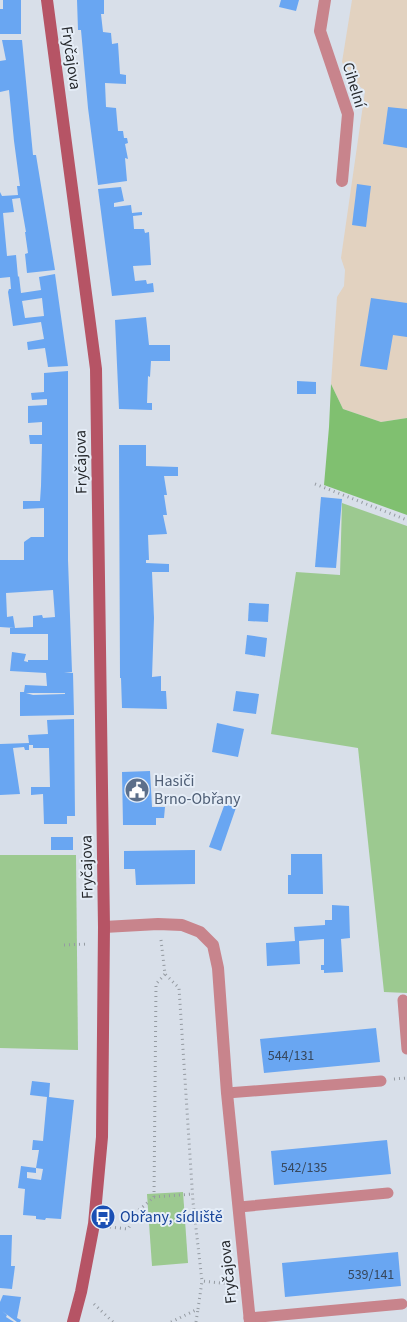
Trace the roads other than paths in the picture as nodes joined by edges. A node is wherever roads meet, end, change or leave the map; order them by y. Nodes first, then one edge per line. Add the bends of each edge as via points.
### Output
1 (47, 0) edge
2 (325, 0) edge
3 (342, 181) dead end
4 (104, 927) junction
5 (403, 1000) dead end
6 (407, 1049) edge
7 (381, 1081) dead end
8 (227, 1094) junction
9 (388, 1193) dead end
10 (238, 1206) junction
11 (402, 1304) dead end
12 (250, 1320) edge
13 (73, 1322) edge

1 - 4 main road, Fryčajova via 96,369
2 - 3 street, Cihelní via 320,31 348,114
4 - 8 street, Fryčajova via 182,925 200,932 213,945 218,968
4 - 13 main road, Fryčajova via 102,1136 94,1224
5 - 6 lane
7 - 8 lane
8 - 10 street, Fryčajova
9 - 10 lane
10 - 12 street, Fryčajova
11 - 12 lane

